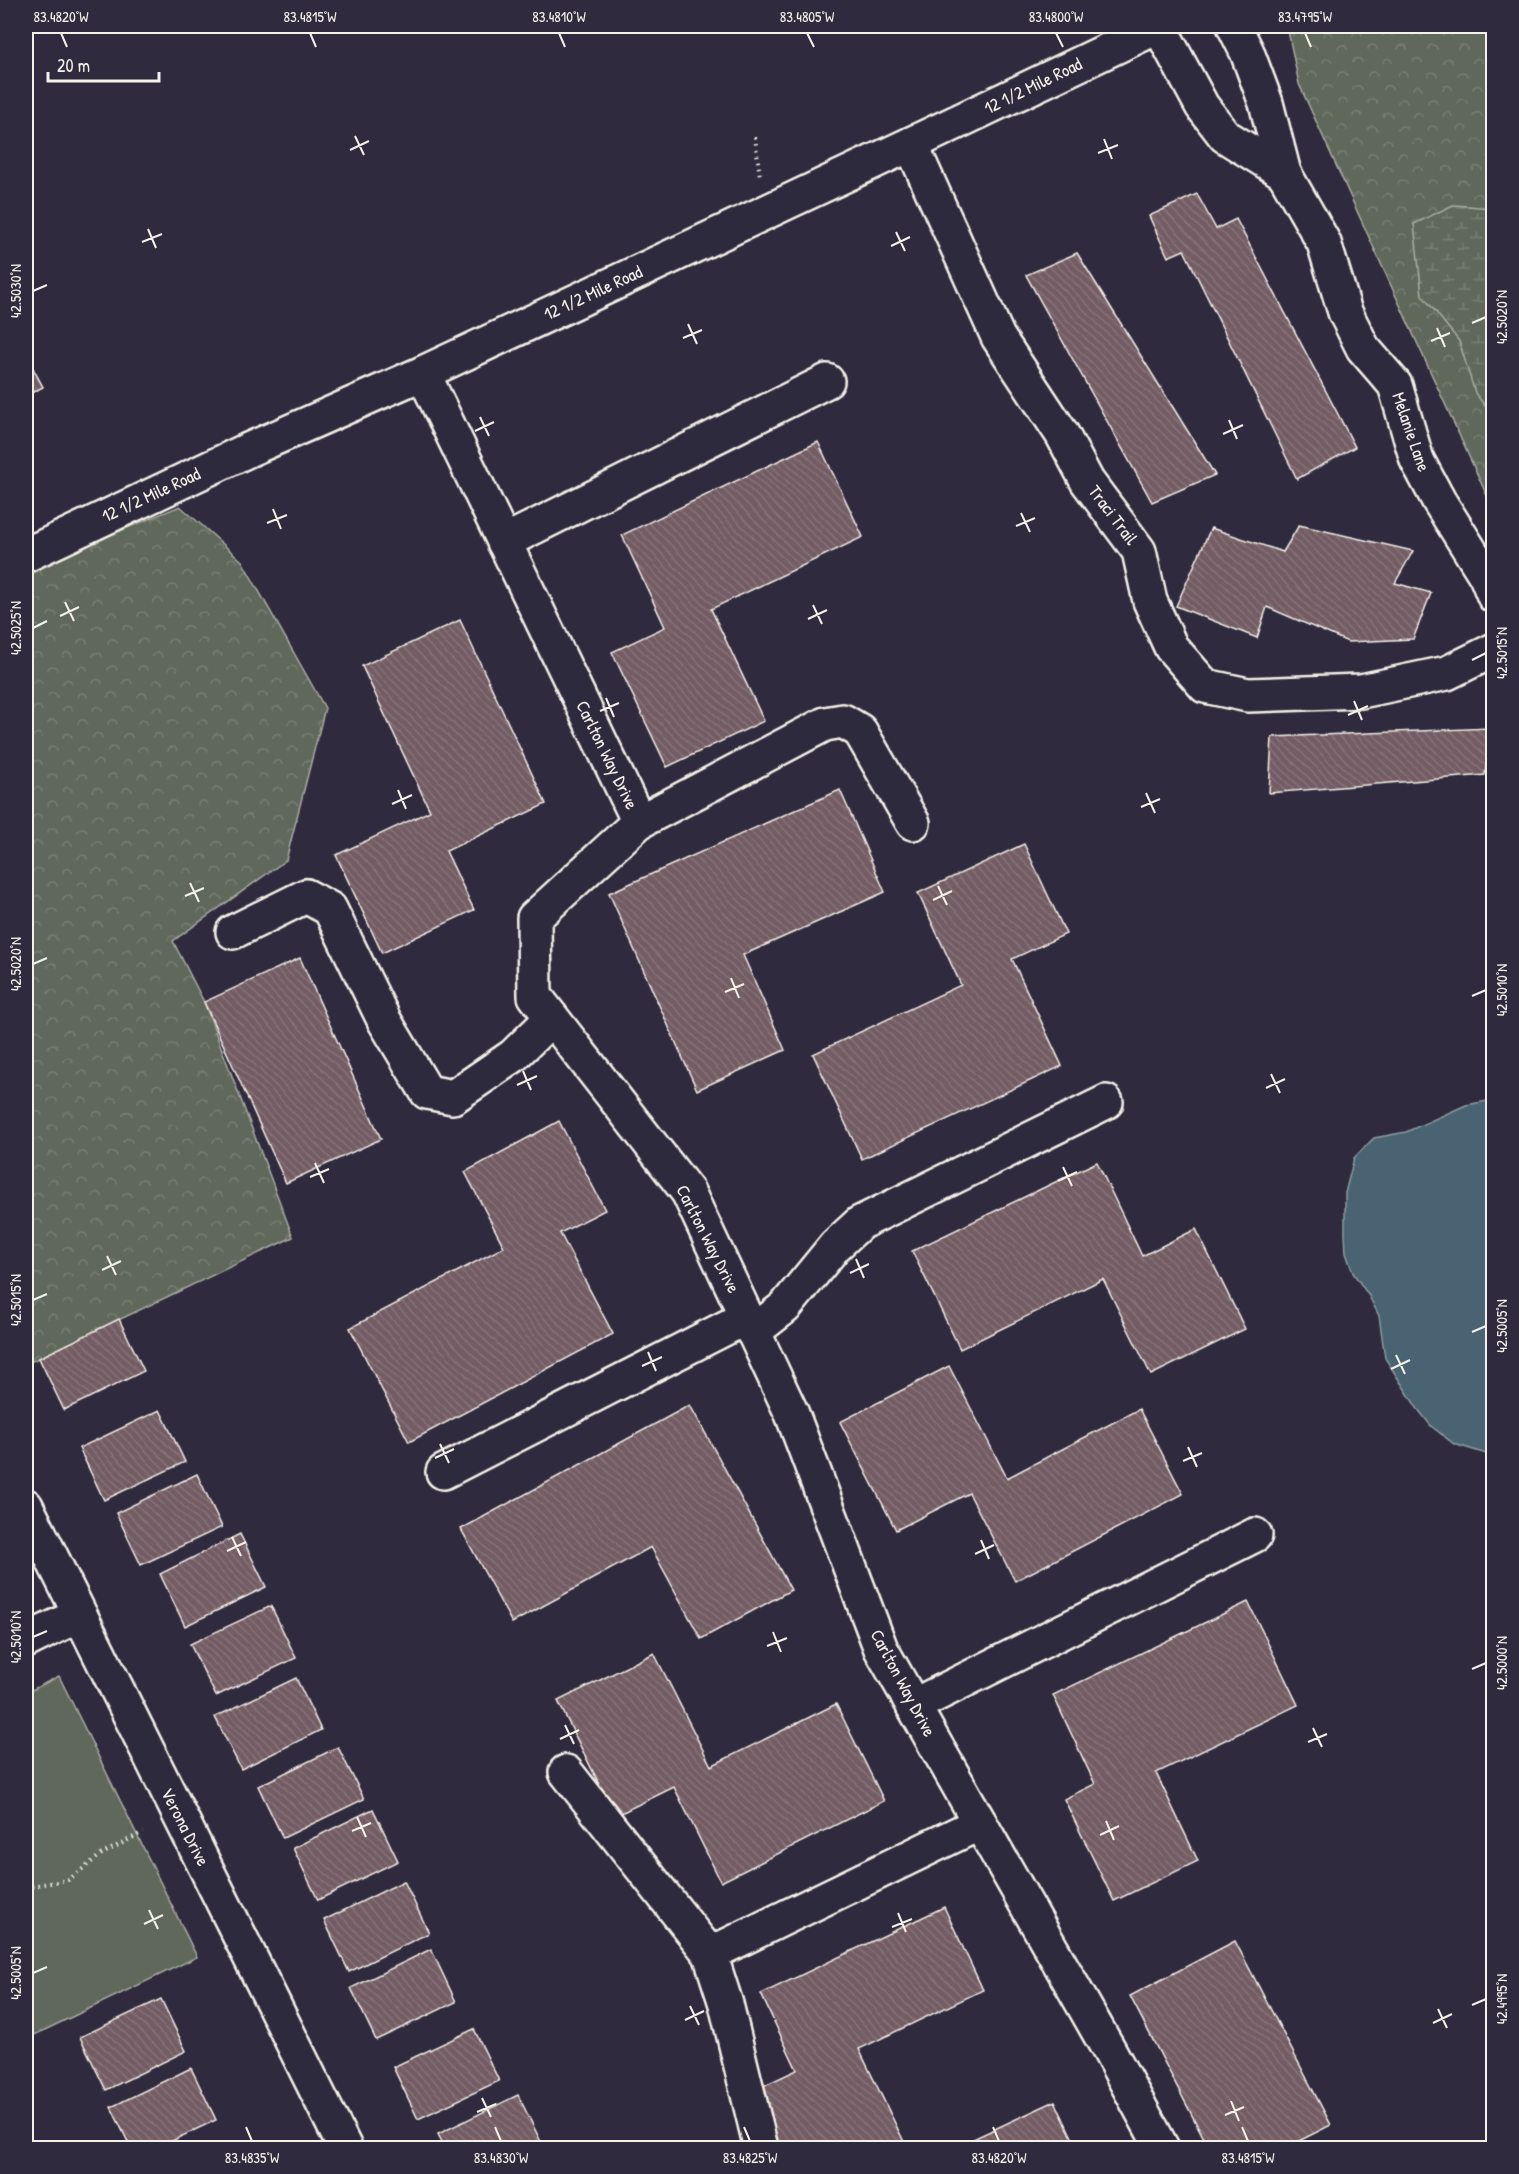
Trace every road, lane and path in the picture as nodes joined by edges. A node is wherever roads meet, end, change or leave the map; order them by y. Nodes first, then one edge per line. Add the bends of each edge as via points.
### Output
1 (1159, 26) edge
2 (1234, 26) edge
3 (911, 144) junction
4 (1284, 173) junction
5 (423, 373) junction
6 (827, 381) dead end
7 (504, 542) junction
8 (26, 555) edge
9 (1494, 596) edge
10 (1494, 650) edge
11 (639, 822) junction
12 (913, 823) dead end
13 (233, 932) dead end
14 (552, 1018) junction
15 (1106, 1102) dead end
16 (750, 1324) junction
17 (443, 1472) dead end
18 (26, 1506) edge
19 (1255, 1535) dead end
20 (79, 1615) junction
21 (26, 1641) edge
22 (914, 1706) junction
23 (566, 1772) dead end
24 (980, 1823) junction
25 (143, 1832) dead end
26 (26, 1884) edge
27 (710, 1954) junction
28 (345, 2148) edge
29 (761, 2148) edge
30 (1162, 2148) edge

1 - 3 street, 12 1/2 Mile Road
1 - 4 street, Melanie Lane via 1202,106 1225,136
2 - 4 street, Melanie Lane via 1266,103
3 - 5 street, 12 1/2 Mile Road
3 - 10 street, Traci Trail via 998,337 1062,434 1087,481 1139,551 1150,601 1171,647 1205,686 1248,695 1361,691 1447,674
4 - 9 street, Melanie Lane via 1324,243 1345,312 1363,348 1395,385 1417,460
5 - 7 street, Carlton Way Drive
5 - 8 street, 12 1/2 Mile Road
6 - 7 street
7 - 11 street, Carlton Way Drive
11 - 12 street via 825,724 843,721 860,731
11 - 14 street, Carlton Way Drive via 534,918 535,996
13 - 14 street via 306,896 330,909 384,1020 427,1092 453,1097 513,1056
14 - 16 street, Carlton Way Drive via 688,1192
15 - 16 street via 860,1223 835,1246 785,1307
16 - 17 street
16 - 22 street, Carlton Way Drive via 792,1414 881,1649
18 - 20 street, Verona Drive
19 - 22 street
20 - 21 street
20 - 28 street, Verona Drive
22 - 24 street, Carlton Way Drive
23 - 27 street
24 - 27 street
24 - 30 street, Carlton Way Drive
25 - 26 path via 102,1854 68,1880
27 - 29 street

